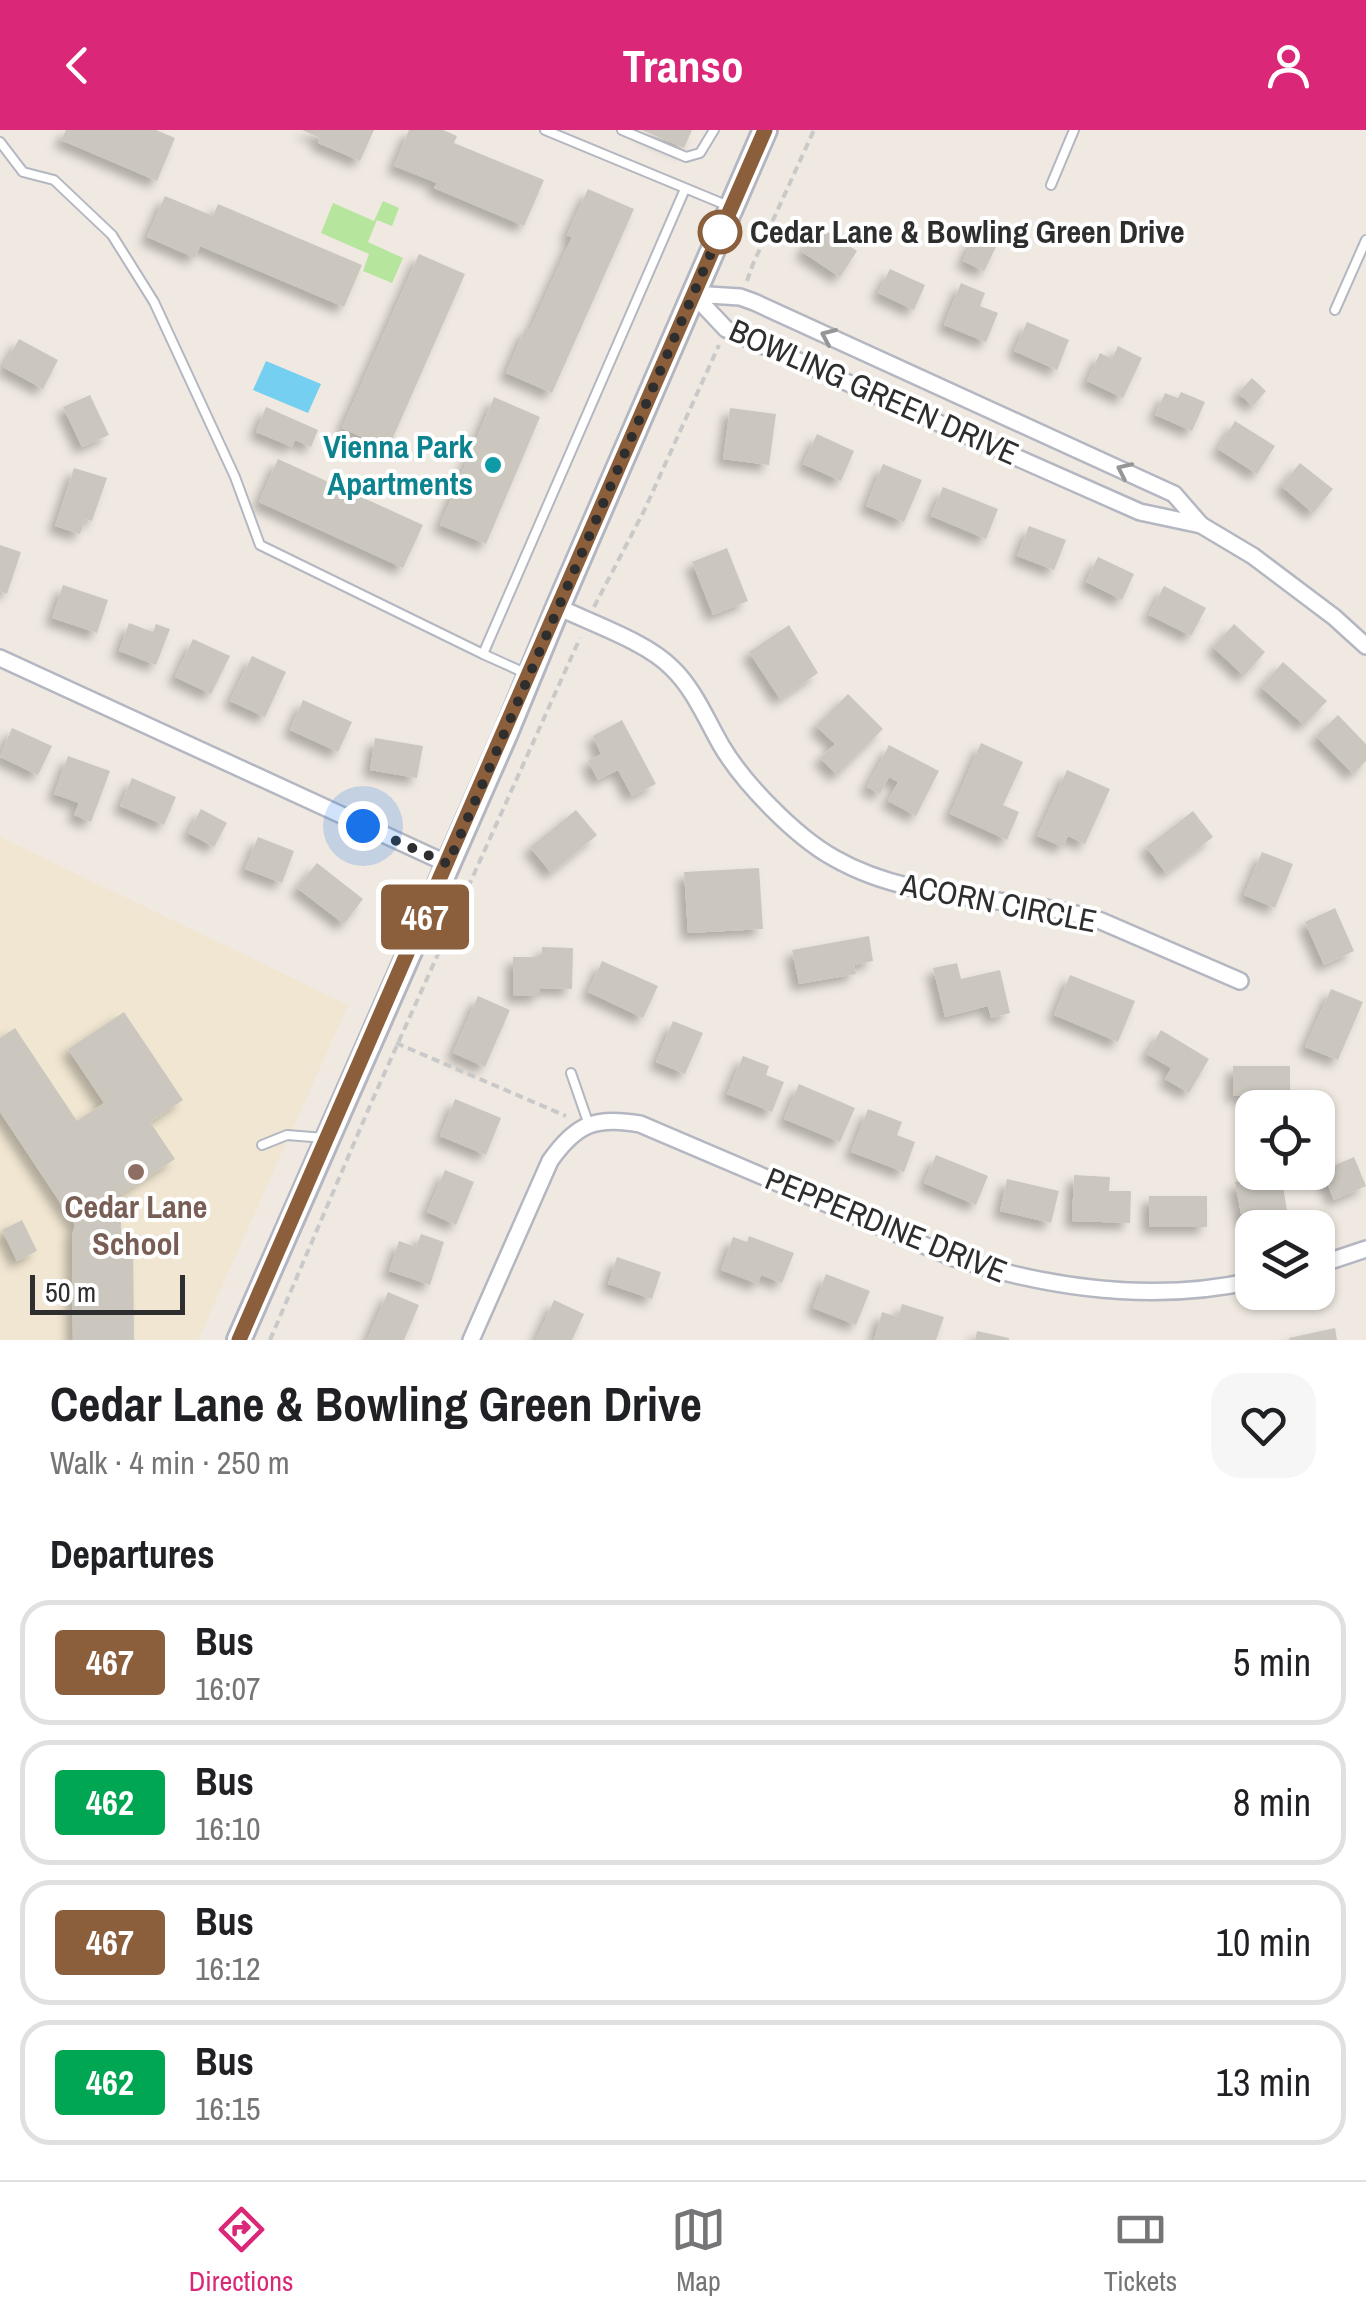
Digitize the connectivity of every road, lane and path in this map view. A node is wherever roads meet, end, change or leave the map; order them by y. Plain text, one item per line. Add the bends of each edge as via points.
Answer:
1 (545, 130) edge
2 (622, 130) edge
3 (714, 130) edge
4 (765, 130) edge
5 (814, 130) edge
6 (1074, 130) edge
7 (0, 142) edge
8 (1051, 184) dead end
9 (685, 189) junction
10 (731, 206) junction
11 (1366, 240) edge
12 (693, 294) junction
13 (740, 297) junction
14 (1335, 310) dead end
15 (726, 329) junction
16 (1201, 525) junction
17 (558, 607) junction
18 (588, 622) junction
19 (1366, 646) edge
20 (484, 654) junction
21 (0, 658) edge
22 (530, 676) junction
23 (448, 864) junction
24 (1240, 982) dead end
25 (374, 1034) junction
26 (398, 1044) junction
27 (571, 1074) dead end
28 (589, 1125) junction
29 (329, 1138) junction
30 (262, 1145) dead end
31 (1366, 1249) edge
32 (1335, 1259) edge
33 (1235, 1282) edge
34 (240, 1340) edge
35 (270, 1340) edge
36 (471, 1340) edge

1 - 9 lane
2 - 3 lane via 686,157 700,152
4 - 10 main road
5 - 13 path
6 - 8 lane
7 - 20 lane via 23,172 54,180 112,235 154,302 236,477 260,545
9 - 10 lane
9 - 20 lane
10 - 12 main road
11 - 14 lane
12 - 13 street, BOWLING GREEN DRIVE
12 - 15 street, BOWLING GREEN DRIVE
12 - 17 main road
16 -> 13 street, BOWLING GREEN DRIVE via 1174,494
15 - 16 street, BOWLING GREEN DRIVE via 1140,512
15 - 18 path
16 - 19 street, BOWLING GREEN DRIVE via 1253,556
17 - 18 street, ACORN CIRCLE
17 - 22 main road
18 - 24 street, ACORN CIRCLE via 669,664 736,767 785,821 832,858 880,880 937,894 1081,914
18 - 26 path
20 - 22 lane
21 - 23 street
22 - 23 main road
23 - 25 main road
25 - 26 path
25 - 29 main road
26 - 28 path
26 - 35 path
27 - 28 lane
28 - 33 street, PEPPERDINE DRIVE via 640,1124 1000,1273 1104,1290
28 - 36 street via 565,1139 550,1161
29 - 30 lane via 287,1135
29 - 34 main road
31 - 32 street

